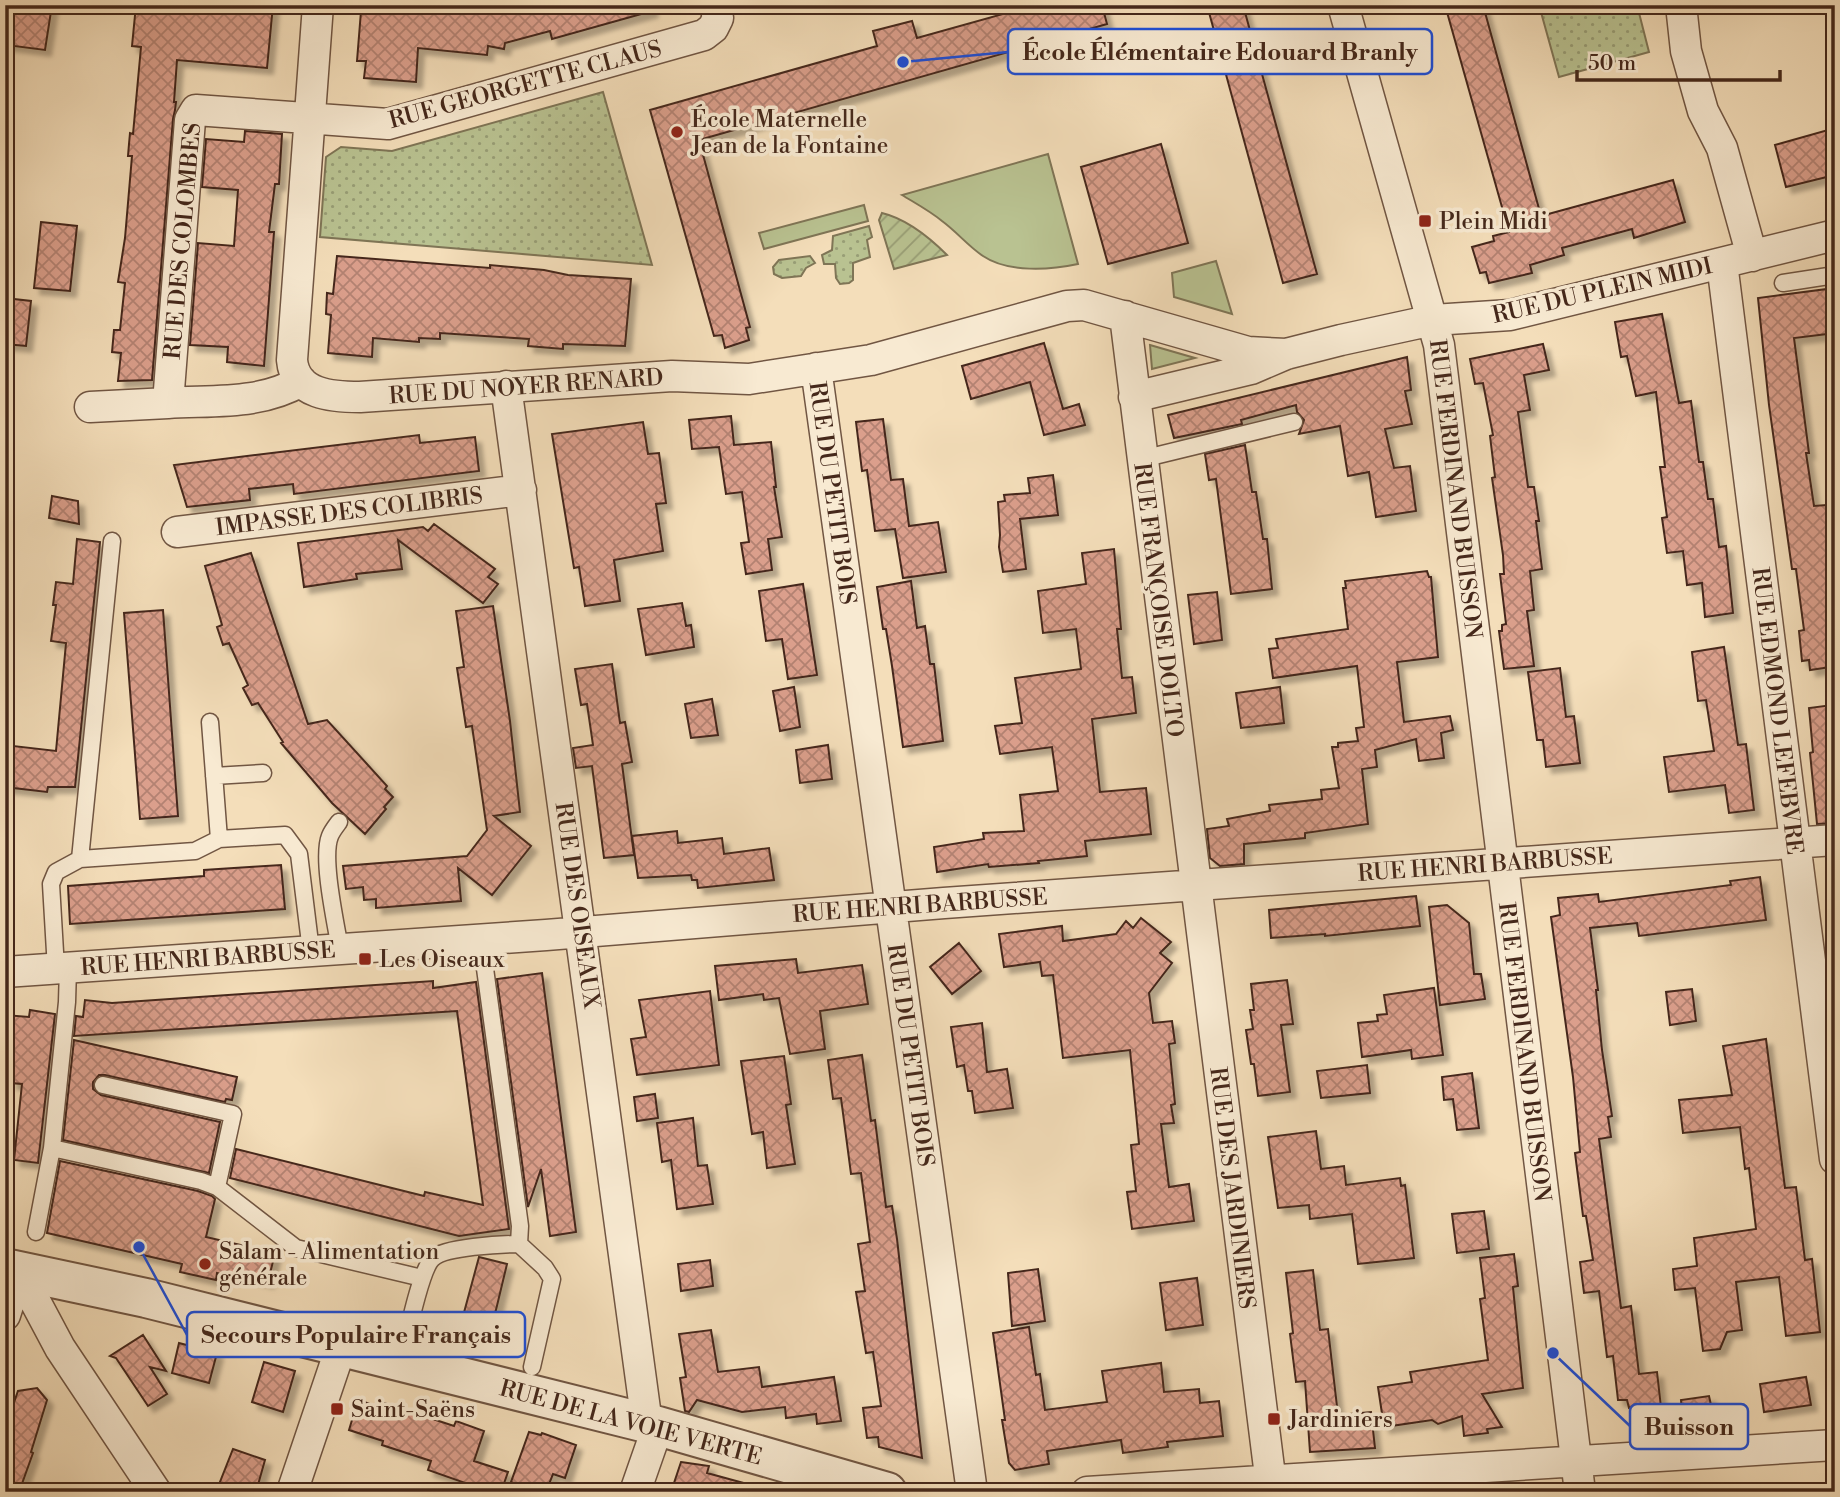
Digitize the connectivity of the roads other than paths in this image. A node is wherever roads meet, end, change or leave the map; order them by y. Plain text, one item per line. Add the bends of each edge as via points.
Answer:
1 (318, 5) edge
2 (715, 5) edge
3 (1343, 5) edge
4 (1681, 5) edge
5 (309, 119) junction
6 (1835, 235) edge
7 (1752, 256) junction
8 (1722, 263) junction
9 (1835, 275) edge
10 (1783, 283) dead end
11 (1125, 316) junction
12 (1433, 320) junction
13 (1286, 354) junction
14 (816, 368) junction
15 (300, 381) junction
16 (506, 386) junction
17 (1134, 397) junction
18 (168, 403) junction
19 (90, 407) dead end
20 (1294, 422) dead end
21 (1142, 459) junction
22 (521, 490) junction
23 (177, 532) dead end
24 (113, 541) dead end
25 (210, 722) dead end
26 (263, 773) dead end
27 (215, 776) junction
28 (339, 822) dead end
29 (219, 839) junction
30 (1835, 840) edge
31 (1795, 843) junction
32 (80, 859) junction
33 (1502, 863) junction
34 (1195, 885) junction
35 (891, 907) junction
36 (582, 932) junction
37 (481, 939) junction
38 (340, 949) junction
39 (311, 951) junction
40 (62, 968) junction
41 (5, 972) edge
42 (103, 1085) dead end
43 (52, 1148) junction
44 (1835, 1159) edge
45 (216, 1187) junction
46 (36, 1232) dead end
47 (519, 1244) junction
48 (12, 1269) edge
49 (422, 1278) junction
50 (5, 1315) edge
51 (341, 1347) junction
52 (401, 1362) junction
53 (532, 1367) dead end
54 (652, 1425) junction
55 (1835, 1445) edge
56 (1576, 1462) junction
57 (1271, 1486) edge
58 (156, 1492) edge
59 (292, 1492) edge
60 (635, 1492) edge
61 (887, 1492) edge
62 (972, 1492) edge
63 (1087, 1492) edge
64 (1580, 1492) edge

1 - 5 street
2 - 5 street, RUE GEORGETTE CLAUS via 718,18 704,35 598,66 388,124
3 - 12 street, RUE FERDINAND BUISSON
4 - 7 street via 1686,51 1703,110 1722,148
5 - 15 street via 292,360
5 - 18 street, RUE DES COLOMBES via 201,109 192,114
6 - 7 street, RUE DU PLEIN MIDI
7 - 8 street, RUE DU PLEIN MIDI
8 - 12 street, RUE DU PLEIN MIDI via 1510,315
8 - 31 street, RUE EDMOND LEFEBVRE
9 - 10 lane
11 - 13 street, RUE DU PLEIN MIDI via 1248,352
11 - 14 street, RUE DU NOYER RENARD via 1084,305 1067,306 898,354
11 - 17 street, RUE FRANÇOISE DOLTO
12 - 13 street, RUE DU PLEIN MIDI
12 - 33 street, RUE FERDINAND BUISSON via 1459,496
13 - 17 street, RUE DU PLEIN MIDI via 1251,369
14 - 16 street, RUE DU NOYER RENARD via 749,379 672,376
14 - 35 street, RUE DU PETIT BOIS
15 - 16 street, RUE DU NOYER RENARD via 320,394 337,397
15 - 18 street via 257,398
16 - 22 street, RUE DES OISEAUX
17 - 21 street, RUE FRANÇOISE DOLTO
18 - 19 street
20 - 21 lane
21 - 34 street, RUE FRANÇOISE DOLTO
22 - 23 street, IMPASSE DES COLIBRIS
22 - 36 street, RUE DES OISEAUX
24 - 32 lane
25 - 27 lane
26 - 27 lane
27 - 29 lane
28 - 38 lane via 330,836 328,867
29 - 32 lane via 195,851
29 - 39 lane via 285,835 299,854
30 - 31 street, RUE HENRI BARBUSSE
31 - 33 street, RUE HENRI BARBUSSE
31 - 44 street, RUE EDMOND LEFEBVRE
32 - 40 lane via 55,872 51,884
33 - 34 street, RUE HENRI BARBUSSE
33 - 56 street, RUE FERDINAND BUISSON
34 - 35 street, RUE HENRI BARBUSSE
34 - 57 street, RUE DES JARDINIERS
35 - 36 street, RUE HENRI BARBUSSE
35 - 62 street, RUE DU PETIT BOIS
36 - 37 street, RUE HENRI BARBUSSE
36 - 54 street, RUE DES OISEAUX
37 - 38 street, RUE HENRI BARBUSSE
37 - 47 lane
38 - 39 street, RUE HENRI BARBUSSE
39 - 40 street, RUE HENRI BARBUSSE
40 - 41 street, RUE HENRI BARBUSSE
40 - 43 lane via 68,997
42 - 45 lane via 233,1114
43 - 45 lane
43 - 46 lane
45 - 49 lane via 296,1248
47 - 49 lane via 439,1253 430,1259
47 - 53 lane via 552,1279
48 - 50 street
48 - 51 street, RUE DE LA VOIE VERTE
48 - 58 street
49 - 52 lane
51 - 52 street, RUE DE LA VOIE VERTE
51 - 59 street
52 - 54 street, RUE DE LA VOIE VERTE
54 - 60 street
54 - 61 street, RUE DE LA VOIE VERTE
55 - 56 street
56 - 57 street
56 - 64 street, RUE FERDINAND BUISSON
57 - 63 street

